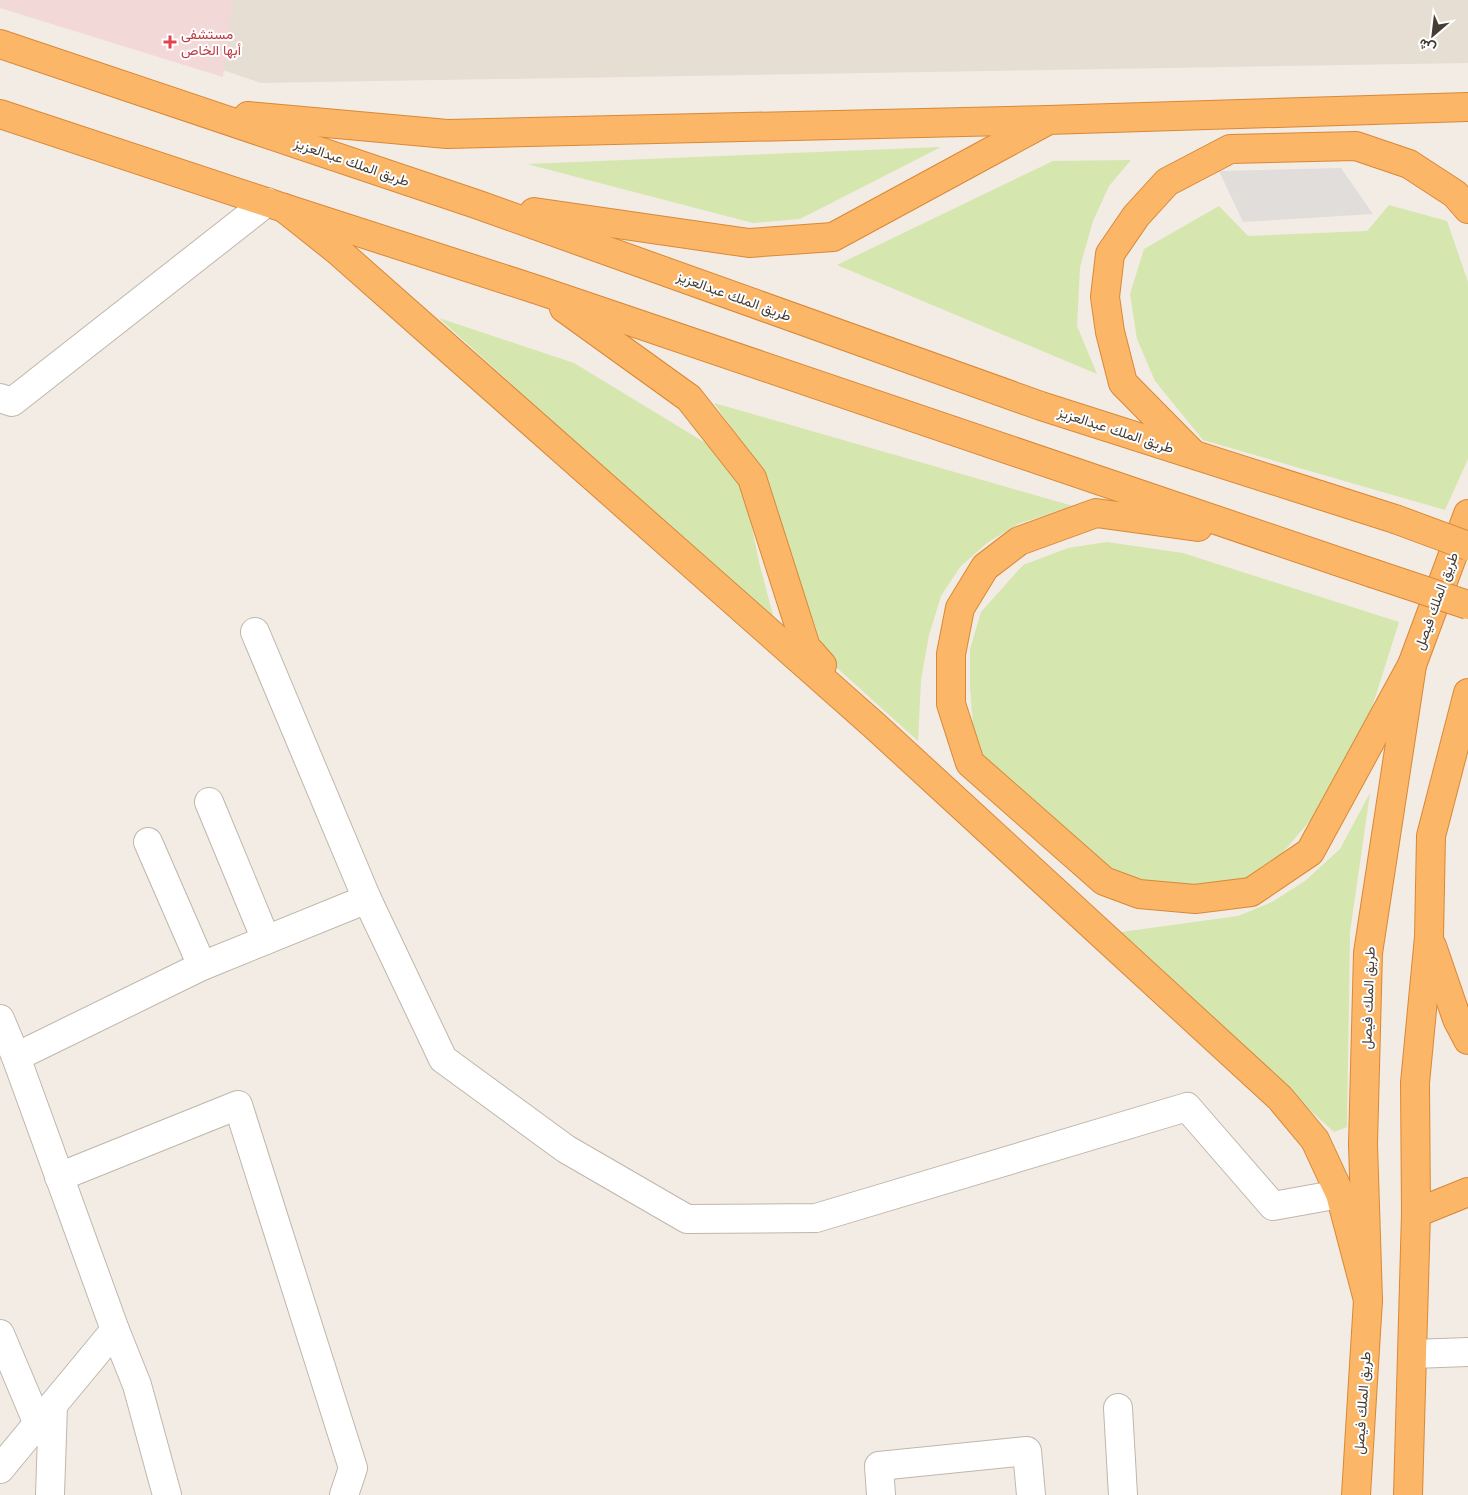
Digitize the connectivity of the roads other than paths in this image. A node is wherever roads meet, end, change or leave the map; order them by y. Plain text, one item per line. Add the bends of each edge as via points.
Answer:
1 (0, 44) edge
2 (1468, 107) edge
3 (203, 112) junction
4 (0, 114) edge
5 (1048, 120) junction
6 (476, 204) junction
7 (275, 205) junction
8 (1468, 209) edge
9 (541, 291) junction
10 (0, 398) edge
11 (1194, 454) junction
12 (1468, 514) edge
13 (1258, 534) junction
14 (1468, 546) edge
15 (1468, 605) edge
16 (255, 632) dead end
17 (1412, 665) junction
18 (1468, 693) edge
19 (875, 726) junction
20 (209, 802) dead end
21 (148, 842) dead end
22 (368, 899) junction
23 (1429, 937) junction
24 (266, 940) junction
25 (202, 966) junction
26 (0, 1019) edge
27 (1468, 1040) edge
28 (16, 1057) junction
29 (59, 1177) junction
30 (1468, 1192) edge
31 (1340, 1194) junction
32 (1416, 1213) junction
33 (1368, 1300) junction
34 (115, 1330) junction
35 (0, 1334) edge
36 (1468, 1352) edge
37 (1413, 1354) junction
38 (1118, 1408) dead end
39 (45, 1414) junction
40 (0, 1469) edge
41 (50, 1495) edge
42 (167, 1495) edge
43 (344, 1495) edge
44 (881, 1495) edge
45 (1031, 1495) edge
46 (1123, 1495) edge
47 (1356, 1495) edge
48 (1408, 1495) edge

1 - 3 highway, طريق الملك عبدالعزيز
2 - 5 highway
3 - 5 highway via 447,134
3 - 6 highway, طريق الملك عبدالعزيز
4 - 7 highway
5 - 6 highway via 833,237 749,243
6 - 11 highway, طريق الملك عبدالعزيز via 1041,406
7 - 9 highway
7 - 10 street via 12,402
7 - 19 highway via 338,251
8 - 11 highway via 1455,194 1409,164 1356,146 1230,149 1167,182 1136,216 1110,254 1105,297 1123,383
9 - 13 highway
9 - 19 highway via 689,398 752,478 806,647
11 - 14 highway, طريق الملك عبدالعزيز, bridge
12 - 17 highway, طريق الملك فيصل
13 - 15 highway, bridge
13 - 17 highway via 1096,513 1019,541 985,567 960,608 951,654 951,704 970,763 1104,881 1139,894 1195,899 1251,892 1310,852
16 - 22 street
17 - 33 highway, طريق الملك فيصل via 1368,953 1363,1144
18 - 23 highway via 1431,836
19 - 31 highway via 1280,1098 1315,1140
20 - 24 street
21 - 25 street
22 - 24 street
22 - 31 street via 443,1060 566,1149 687,1219 816,1218 1187,1106 1273,1206
23 - 27 highway via 1457,1019
23 - 32 highway via 1415,1083
24 - 25 street
25 - 28 street
26 - 28 street
28 - 29 street
29 - 34 street
29 - 43 street via 238,1105 353,1468
30 - 32 highway
31 - 33 highway
32 - 37 highway
33 - 47 highway, طريق الملك فيصل
34 - 39 street
34 - 42 street via 137,1384
35 - 39 street
36 - 37 street
37 - 48 highway
38 - 46 street
39 - 40 street
39 - 41 street
44 - 45 street via 879,1466 1027,1451

